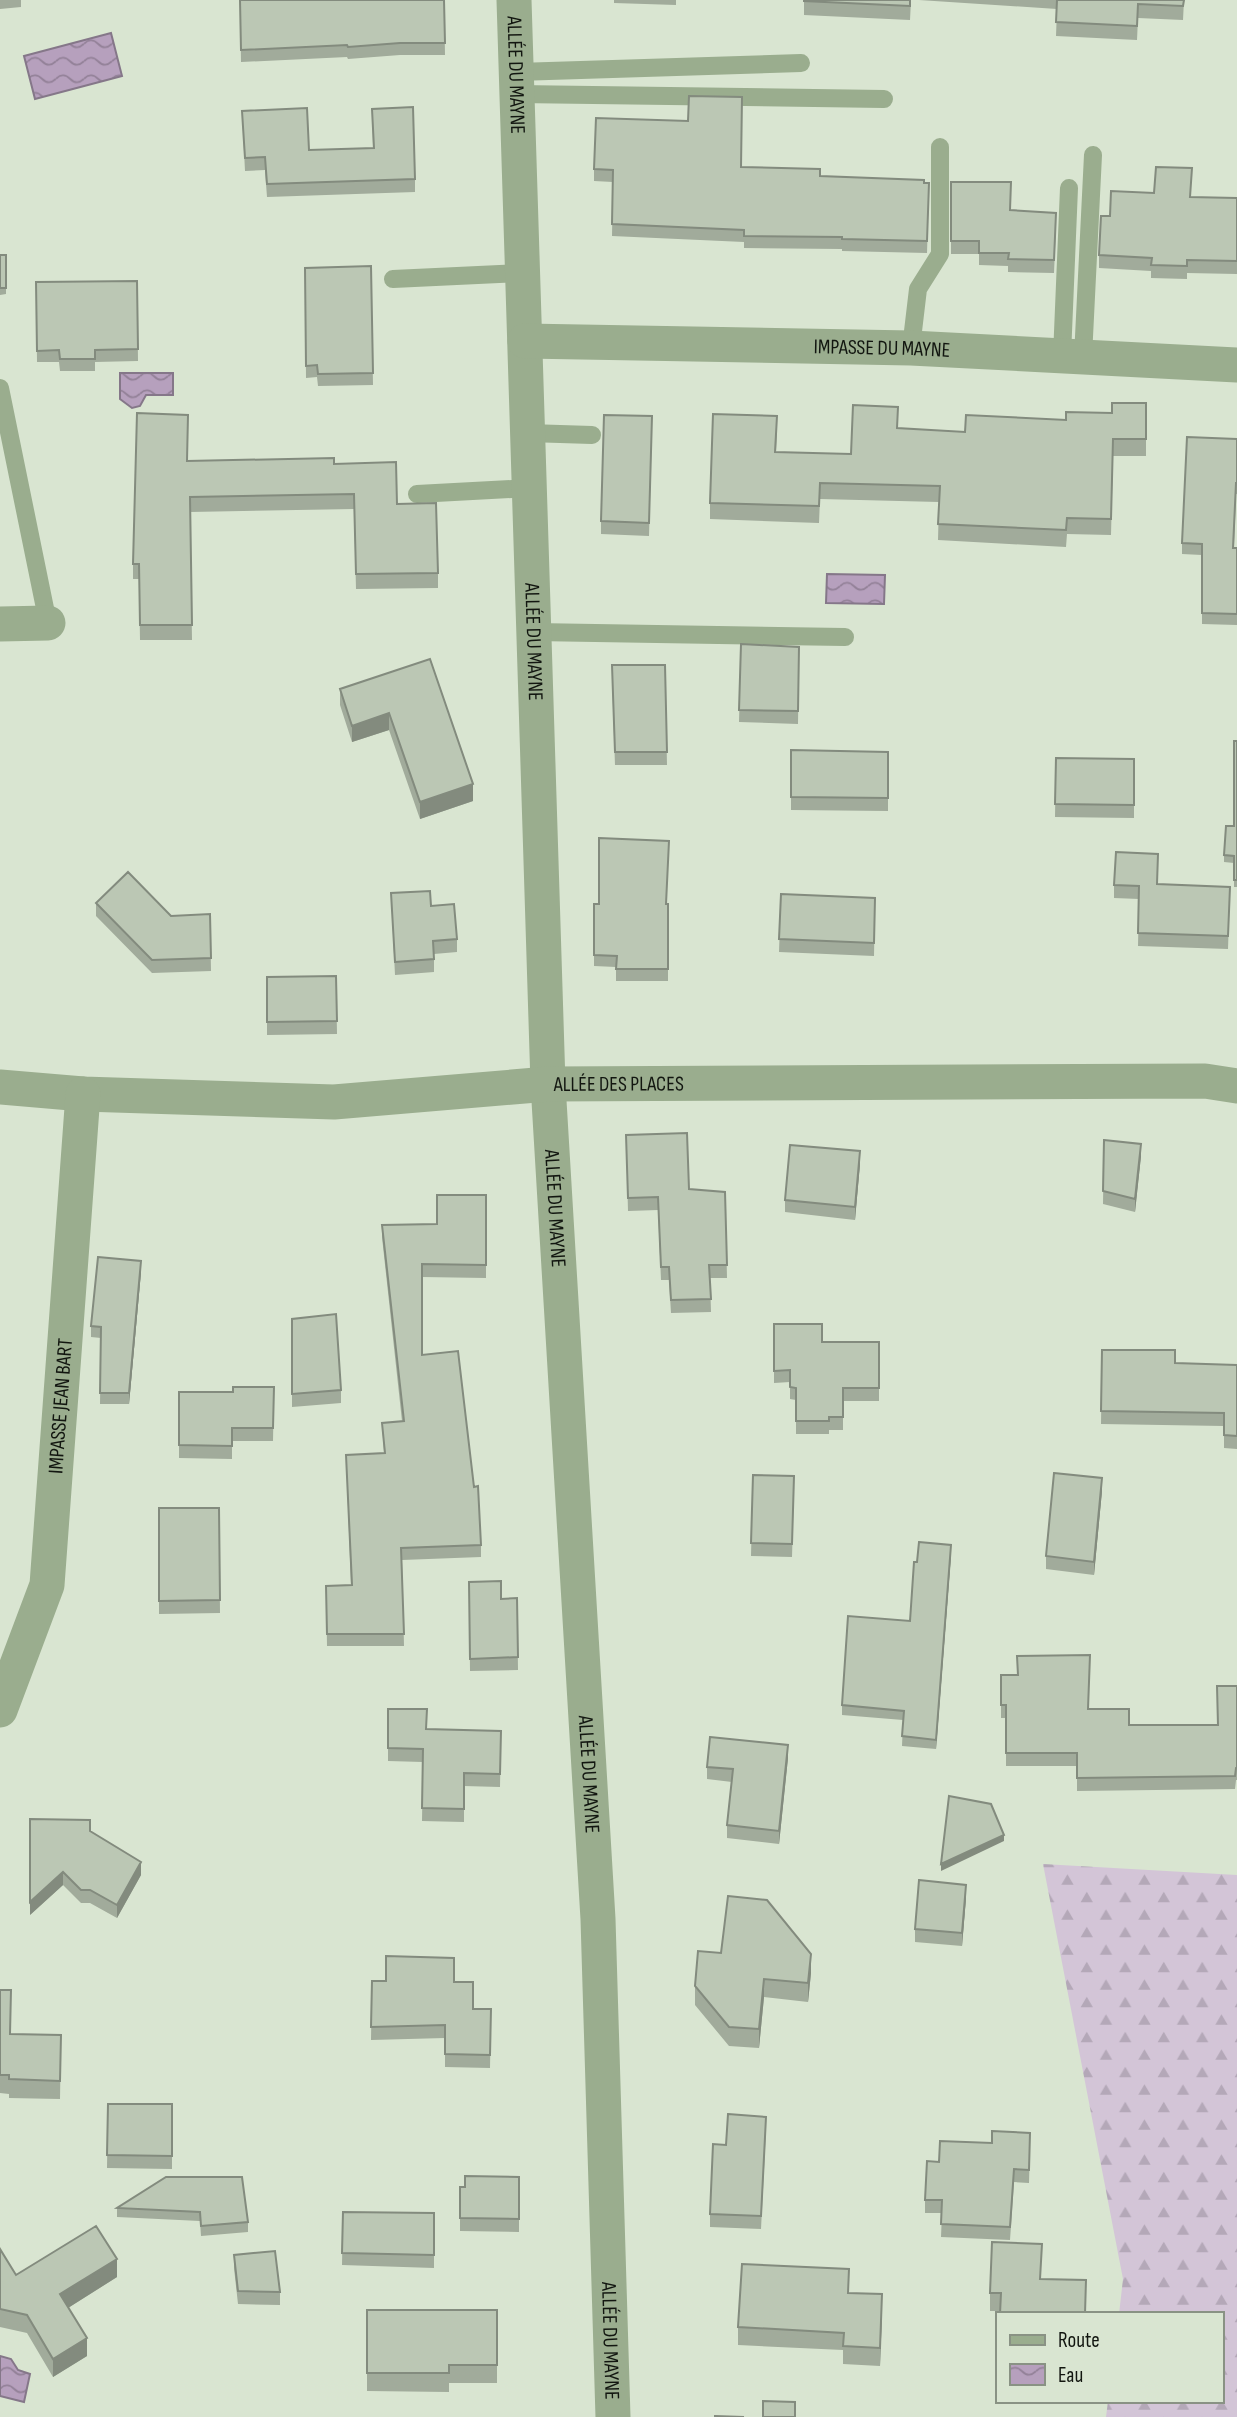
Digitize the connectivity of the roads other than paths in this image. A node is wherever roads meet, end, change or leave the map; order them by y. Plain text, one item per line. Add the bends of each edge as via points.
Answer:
1 (514, 0) edge
2 (801, 63) dead end
3 (517, 83) junction
4 (884, 99) dead end
5 (940, 147) dead end
6 (1093, 155) dead end
7 (1069, 188) dead end
8 (523, 273) junction
9 (393, 279) dead end
10 (525, 341) junction
11 (911, 348) junction
12 (1072, 356) junction
13 (1237, 365) edge
14 (0, 388) edge
15 (528, 433) junction
16 (592, 435) dead end
17 (530, 488) junction
18 (417, 494) dead end
19 (48, 623) joint
20 (0, 624) edge
21 (534, 632) junction
22 (845, 637) dead end
23 (548, 1084) junction
24 (1237, 1086) edge
25 (0, 1087) edge
26 (83, 1094) junction
27 (0, 1710) edge
28 (613, 2417) edge

1 - 3 street, ALLÉE DU MAYNE
2 - 3 lane
3 - 4 lane
3 - 8 street, ALLÉE DU MAYNE
5 - 11 lane via 940,254 918,289
6 - 12 lane
7 - 12 lane
8 - 9 lane
8 - 10 street, ALLÉE DU MAYNE
10 - 11 street, IMPASSE DU MAYNE
10 - 15 street, ALLÉE DU MAYNE
11 - 12 street, IMPASSE DU MAYNE
12 - 13 street, IMPASSE DU MAYNE
14 - 19 lane
15 - 16 lane
15 - 17 street, ALLÉE DU MAYNE
17 - 18 lane
17 - 21 street, ALLÉE DU MAYNE
19 - 20 street
21 - 22 lane
21 - 23 street, ALLÉE DU MAYNE
23 - 24 street, ALLÉE DES PLACES via 1205,1081
23 - 26 street, ALLÉE DES PLACES via 334,1102
23 - 28 street, ALLÉE DU MAYNE via 598,1919
25 - 26 street, ALLÉE DES PLACES
26 - 27 street, IMPASSE JEAN BART via 47,1585

